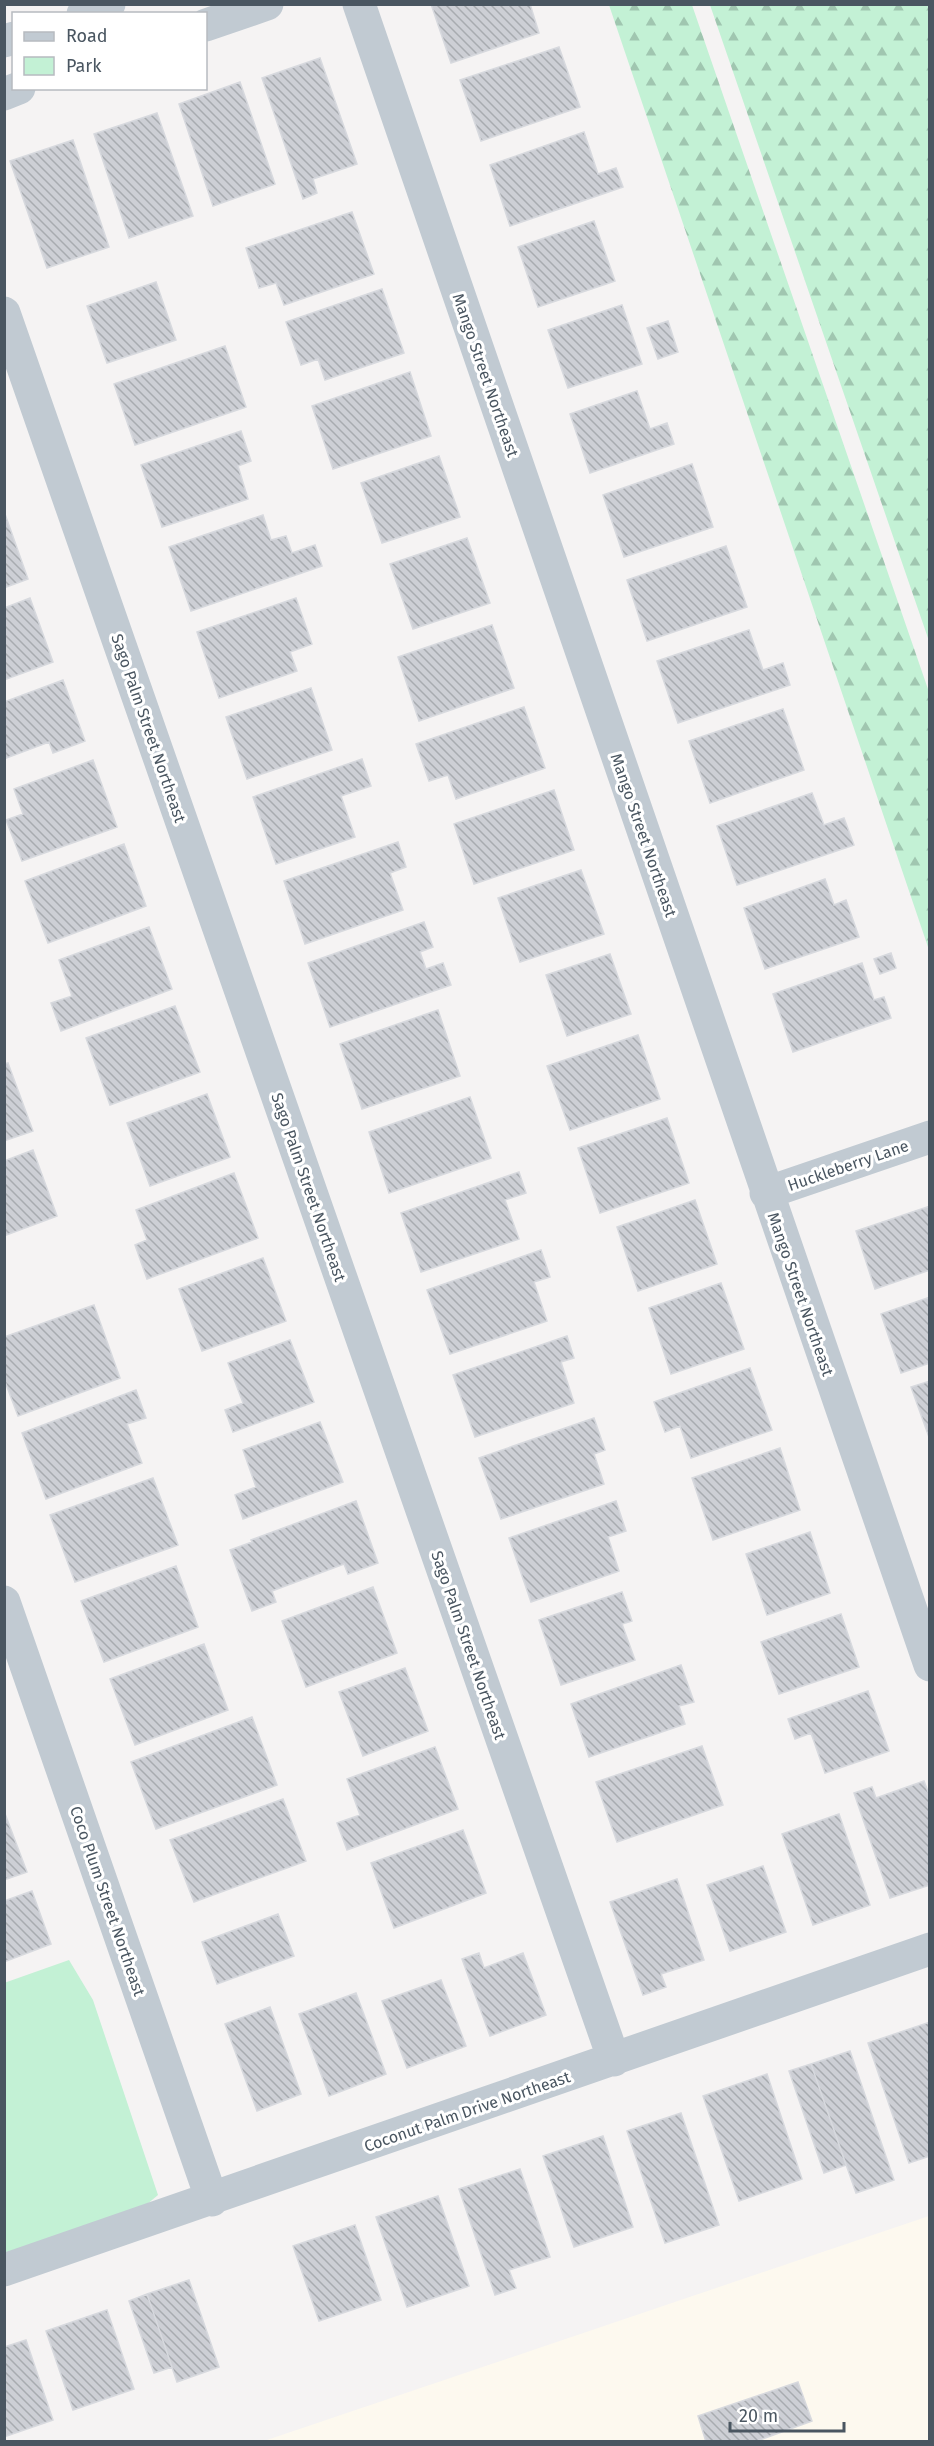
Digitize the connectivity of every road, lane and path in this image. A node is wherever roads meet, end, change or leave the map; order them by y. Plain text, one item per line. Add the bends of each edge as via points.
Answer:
1 (109, 4) edge
2 (267, 4) edge
3 (359, 4) edge
4 (88, 12) edge
5 (207, 25) edge
6 (4, 313) edge
7 (930, 1137) edge
8 (766, 1193) junction
9 (4, 1602) edge
10 (930, 1665) edge
11 (930, 1949) edge
12 (614, 2060) junction
13 (212, 2200) junction
14 (4, 2270) edge

1 - 4 street
2 - 5 street
3 - 8 street, Mango Street Northeast
6 - 12 street, Sago Palm Street Northeast
7 - 8 street, Huckleberry Lane
8 - 10 street, Mango Street Northeast
9 - 13 street, Coco Plum Street Northeast
11 - 12 street, Coconut Palm Drive Northeast
12 - 13 street, Coconut Palm Drive Northeast
13 - 14 street, Coconut Palm Drive Northeast

